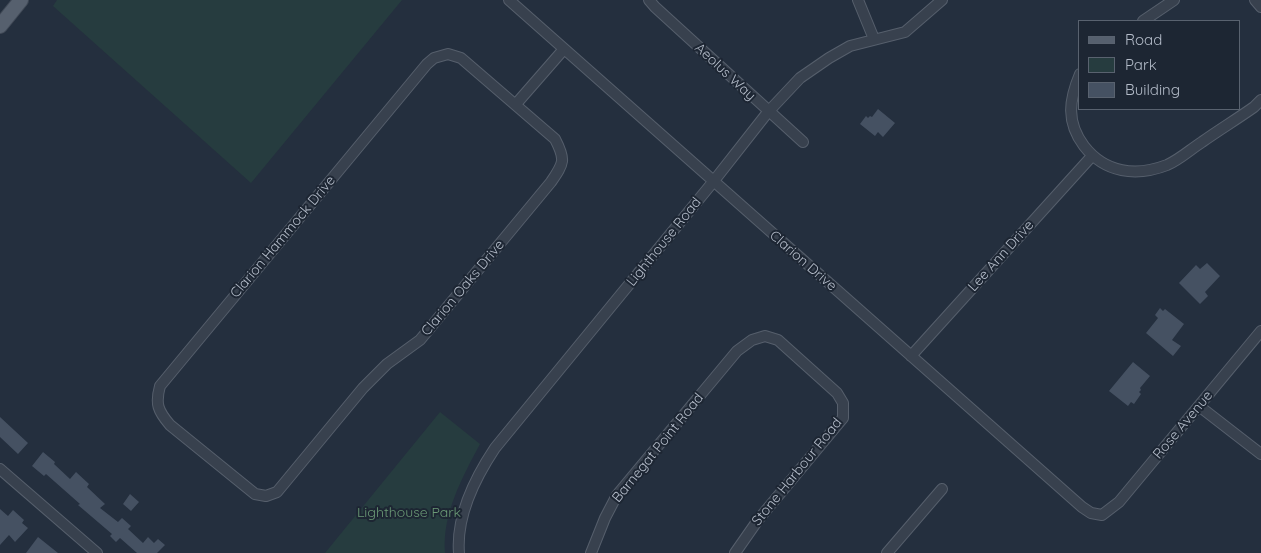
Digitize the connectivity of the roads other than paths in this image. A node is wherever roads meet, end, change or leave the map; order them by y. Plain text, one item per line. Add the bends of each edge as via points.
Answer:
1 (21, 0) edge
2 (509, 0) edge
3 (649, 0) edge
4 (858, 0) edge
5 (942, 0) edge
6 (1174, 0) edge
7 (1255, 0) edge
8 (1261, 7) edge
9 (1144, 20) edge
10 (0, 26) edge
11 (874, 39) junction
12 (564, 49) junction
13 (1078, 79) edge
14 (1261, 100) edge
15 (516, 104) junction
16 (768, 112) junction
17 (803, 142) dead end
18 (1092, 156) junction
19 (713, 182) junction
20 (1261, 331) edge
21 (737, 351) joint
22 (911, 356) junction
23 (1199, 406) junction
24 (1261, 454) edge
25 (0, 469) edge
26 (246, 488) joint
27 (942, 489) dead end
28 (1102, 515) joint
29 (97, 553) edge
30 (459, 553) edge
31 (591, 553) edge
32 (735, 553) edge
33 (887, 553) edge

1 - 10 main road
2 - 12 street, Clarion Drive
3 - 16 street, Aeolus Way
4 - 11 street
5 - 11 street, Lighthouse Road via 905,32
6 - 9 street
7 - 8 street
11 - 16 street, Lighthouse Road via 850,46 828,58 800,78
12 - 15 street
12 - 19 street, Clarion Drive
13 - 18 street via 1072,94 1070,116 1081,142
14 - 18 street via 1168,164 1151,170 1132,173 1112,169
15 - 26 street, Clarion Oaks Drive via 555,139 563,154 561,168 420,340 387,364 363,388 277,492 266,496
15 - 26 street, Clarion Hammock Drive via 461,58 448,54 426,64 160,386 158,406 170,425
16 - 17 street, Aeolus Way
16 - 19 street, Lighthouse Road
18 - 22 street, Lee Ann Drive
19 - 22 street, Clarion Drive
19 - 30 street, Lighthouse Road via 495,448 470,493 462,519
20 - 23 street, Rose Avenue
21 - 31 street, Barnegat Point Road via 616,495
21 - 32 street, Stone Harbour Road via 752,340 765,336 778,340 837,393 843,403 843,418 758,520
22 - 28 street, Clarion Drive via 1082,507
23 - 24 street
23 - 28 street, Rose Avenue via 1120,502
25 - 29 street
27 - 33 street

